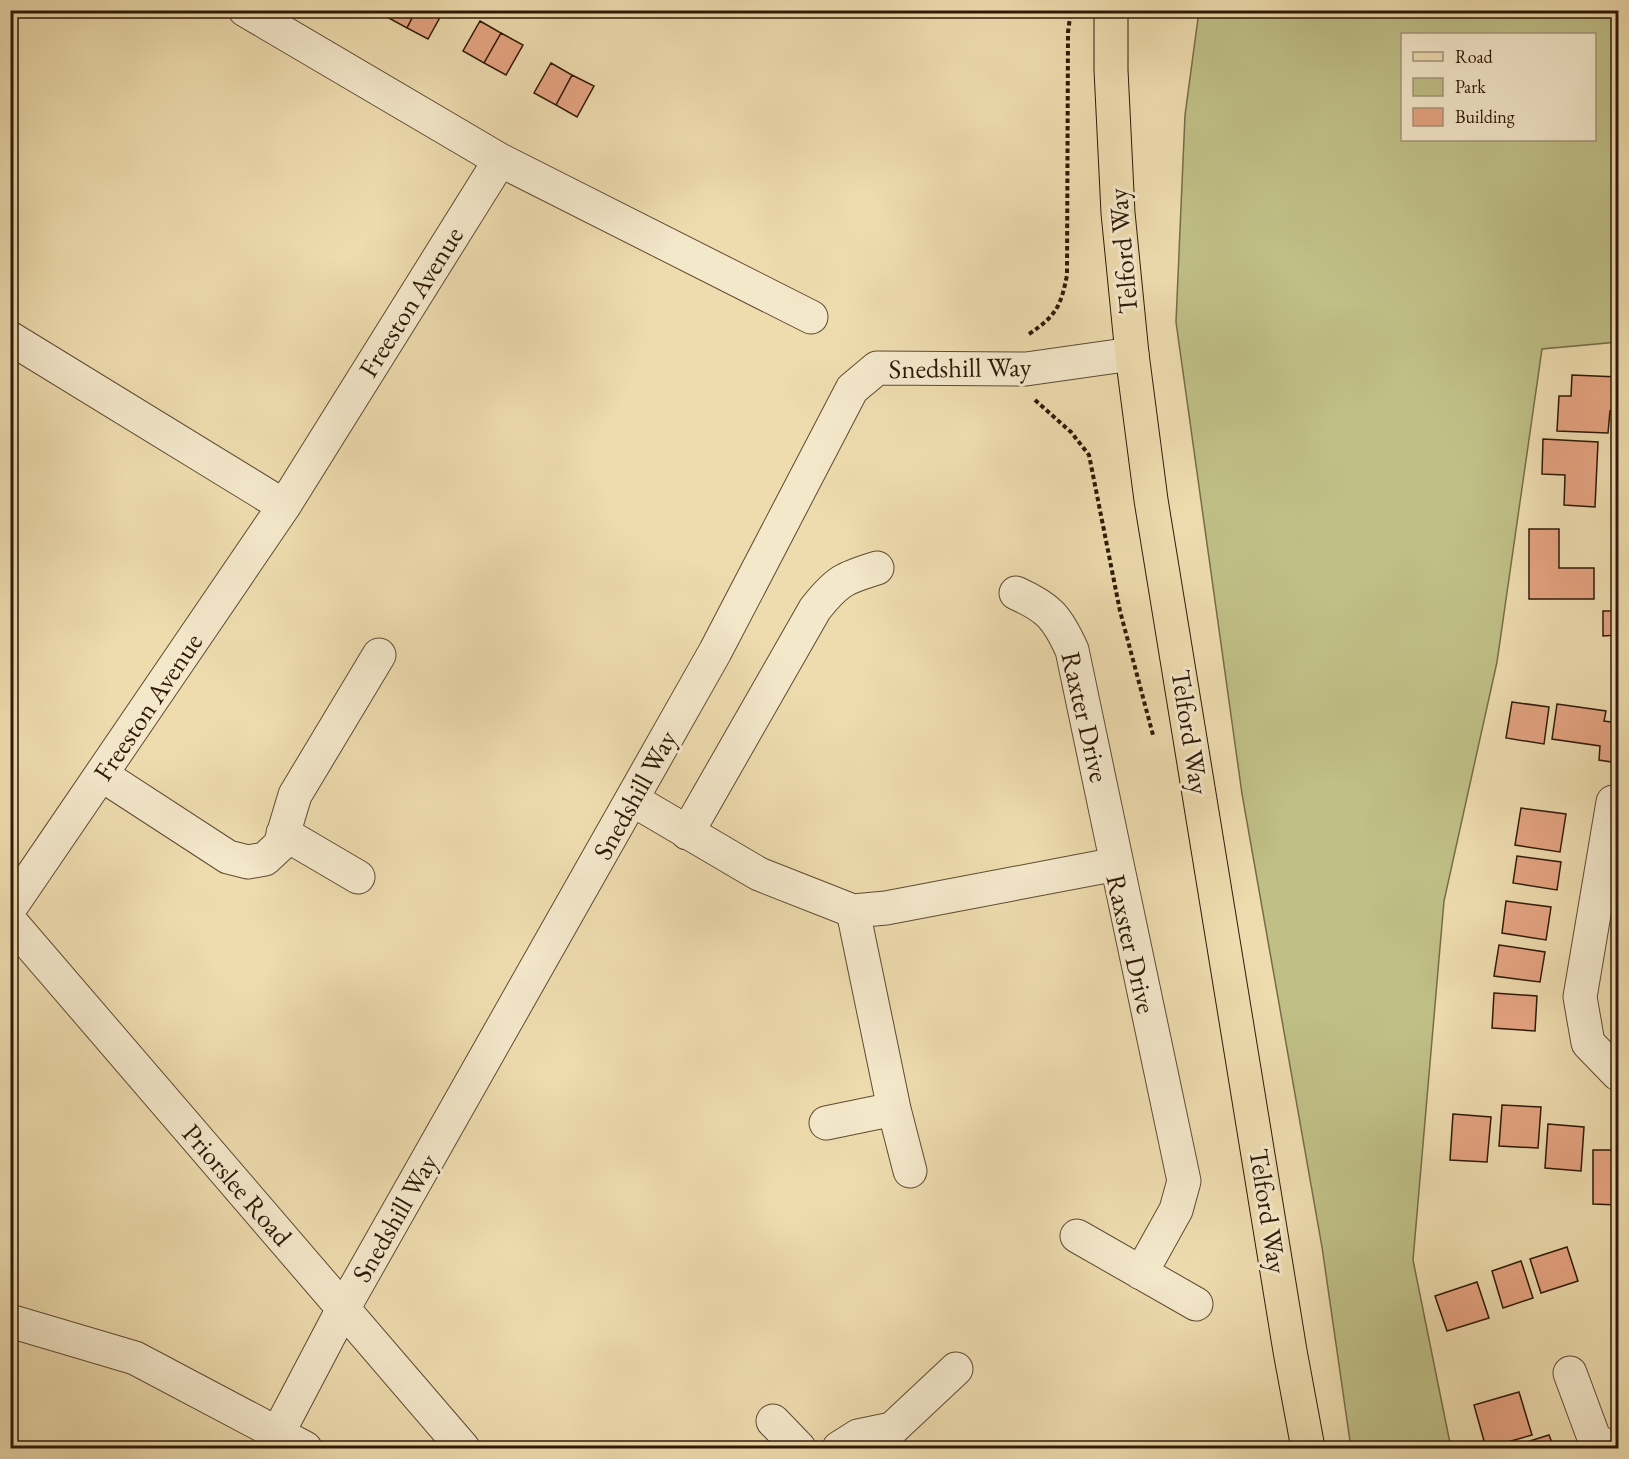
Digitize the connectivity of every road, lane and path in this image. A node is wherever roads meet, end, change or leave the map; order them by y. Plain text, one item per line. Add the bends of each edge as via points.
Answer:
1 (245, 10) edge
2 (1071, 10) edge
3 (1111, 10) edge
4 (500, 160) junction
5 (811, 317) dead end
6 (10, 338) edge
7 (1026, 342) dead end
8 (1132, 354) junction
9 (284, 506) junction
10 (877, 568) dead end
11 (1016, 593) dead end
12 (379, 655) dead end
13 (102, 775) junction
14 (633, 800) junction
15 (1613, 801) dead end
16 (283, 833) junction
17 (687, 833) junction
18 (1117, 864) junction
19 (358, 877) dead end
20 (10, 908) edge
21 (853, 911) junction
22 (10, 921) edge
23 (1618, 1074) edge
24 (894, 1110) junction
25 (826, 1123) dead end
26 (910, 1171) dead end
27 (1077, 1236) dead end
28 (1141, 1273) junction
29 (1196, 1304) dead end
30 (343, 1309) junction
31 (10, 1321) edge
32 (956, 1369) dead end
33 (1570, 1373) dead end
34 (773, 1421) dead end
35 (901, 1439) edge
36 (285, 1443) edge
37 (463, 1449) edge
38 (799, 1449) edge
39 (839, 1449) edge
40 (1308, 1449) edge
41 (1608, 1449) edge

1 - 4 street
2 - 7 path via 1068,275 1056,311 1026,335
3 - 8 main road, Telford Way via 1118,213
4 - 5 street
4 - 9 street, Freeston Avenue
6 - 9 street
8 - 14 street, Snedshill Way via 1026,369 877,369 852,389 716,652
8 - 40 main road, Telford Way via 1151,500
9 - 13 street, Freeston Avenue
10 - 17 street via 847,578 832,588 815,609
11 - 18 street, Raxter Drive via 1048,611 1072,650
12 - 16 street via 295,795
13 - 16 street via 228,857 248,862 265,859 280,845
13 - 20 street, Freeston Avenue
14 - 17 street, Raxster Drive
14 - 30 street, Snedshill Way
15 - 23 street via 1580,997 1588,1043
16 - 19 street
17 - 21 street, Raxster Drive via 759,874
18 - 21 street, Raxster Drive
18 - 28 street, Raxster Drive via 1184,1181 1176,1210
21 - 24 street
22 - 30 street, Priorslee Road
24 - 25 street
24 - 26 street
27 - 28 street
28 - 29 street
30 - 36 street, Snedshill Way
30 - 37 street, Priorslee Road
31 - 36 street via 135,1358
32 - 35 street
33 - 41 street via 1594,1438
34 - 38 street
35 - 39 street via 858,1436

